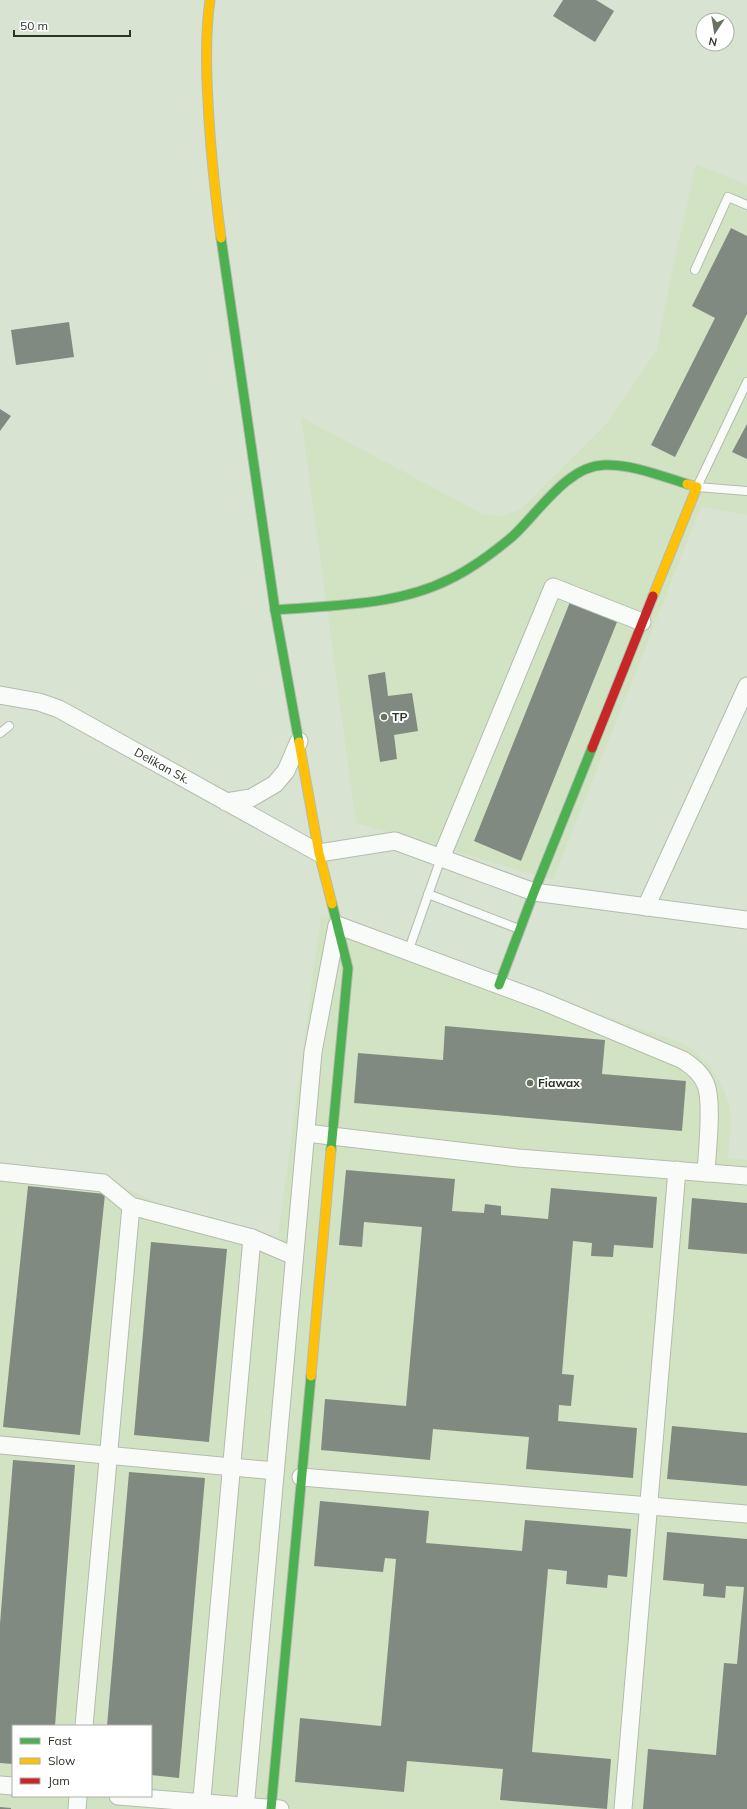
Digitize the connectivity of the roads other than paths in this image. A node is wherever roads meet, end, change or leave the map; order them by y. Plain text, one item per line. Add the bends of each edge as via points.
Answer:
1 (210, 0) edge
2 (747, 205) edge
3 (695, 270) dead end
4 (747, 382) edge
5 (697, 487) junction
6 (747, 490) edge
7 (275, 610) junction
8 (642, 622) junction
9 (747, 686) edge
10 (0, 695) edge
11 (9, 726) dead end
12 (0, 733) edge
13 (299, 742) junction
14 (226, 802) junction
15 (319, 853) junction
16 (441, 858) junction
17 (534, 892) junction
18 (428, 894) junction
19 (646, 907) junction
20 (747, 920) edge
21 (337, 925) junction
22 (520, 929) junction
23 (408, 952) junction
24 (499, 985) junction
25 (306, 1133) junction
26 (332, 1136) junction
27 (677, 1170) junction
28 (0, 1172) edge
29 (706, 1173) junction
30 (747, 1176) edge
31 (131, 1206) junction
32 (252, 1238) junction
33 (294, 1256) junction
34 (0, 1445) edge
35 (109, 1455) junction
36 (232, 1467) junction
37 (274, 1471) junction
38 (301, 1478) junction
39 (649, 1506) junction
40 (747, 1514) edge
41 (84, 1725) edge
42 (0, 1785) edge
43 (12, 1786) edge
44 (78, 1797) edge
45 (126, 1797) edge
46 (201, 1806) edge
47 (245, 1808) edge
48 (77, 1809) edge
49 (274, 1809) edge
50 (623, 1809) edge

1 - 7 street via 206,50 214,187
2 - 3 lane via 728,197
4 - 5 lane
5 - 6 lane
5 - 7 street via 622,467 594,467 571,477 522,528 499,547 439,584 392,598
5 - 8 street
7 - 13 street
8 - 16 street via 554,588
8 - 17 street
9 - 19 street
10 - 14 street, Delikan Sk. via 39,702 59,709
11 - 12 lane
13 - 14 street via 286,771 275,784 251,798
13 - 15 street
14 - 15 street, Delikan Sk.
15 - 16 street via 395,841
15 - 21 street
16 - 17 street
16 - 18 lane
17 - 19 street
17 - 22 street
18 - 22 lane
18 - 23 lane
19 - 20 street
21 - 23 street
21 - 25 street via 313,1052
21 - 26 street via 348,968
22 - 24 street
23 - 24 street
24 - 29 street via 550,1004 691,1065 703,1078 710,1100
25 - 26 street
25 - 33 street
26 - 27 street via 518,1158
26 - 38 street
27 - 29 street
27 - 39 street
28 - 31 street via 103,1183
29 - 30 street
31 - 32 street
31 - 35 street
32 - 33 street
32 - 36 street
33 - 37 street
34 - 35 street
35 - 36 street
35 - 41 street
36 - 37 street
36 - 46 street
37 - 47 street
38 - 39 street
38 - 49 street
39 - 40 street
39 - 50 street
42 - 43 street
44 - 48 street
45 - 46 street
46 - 47 street
47 - 49 street

